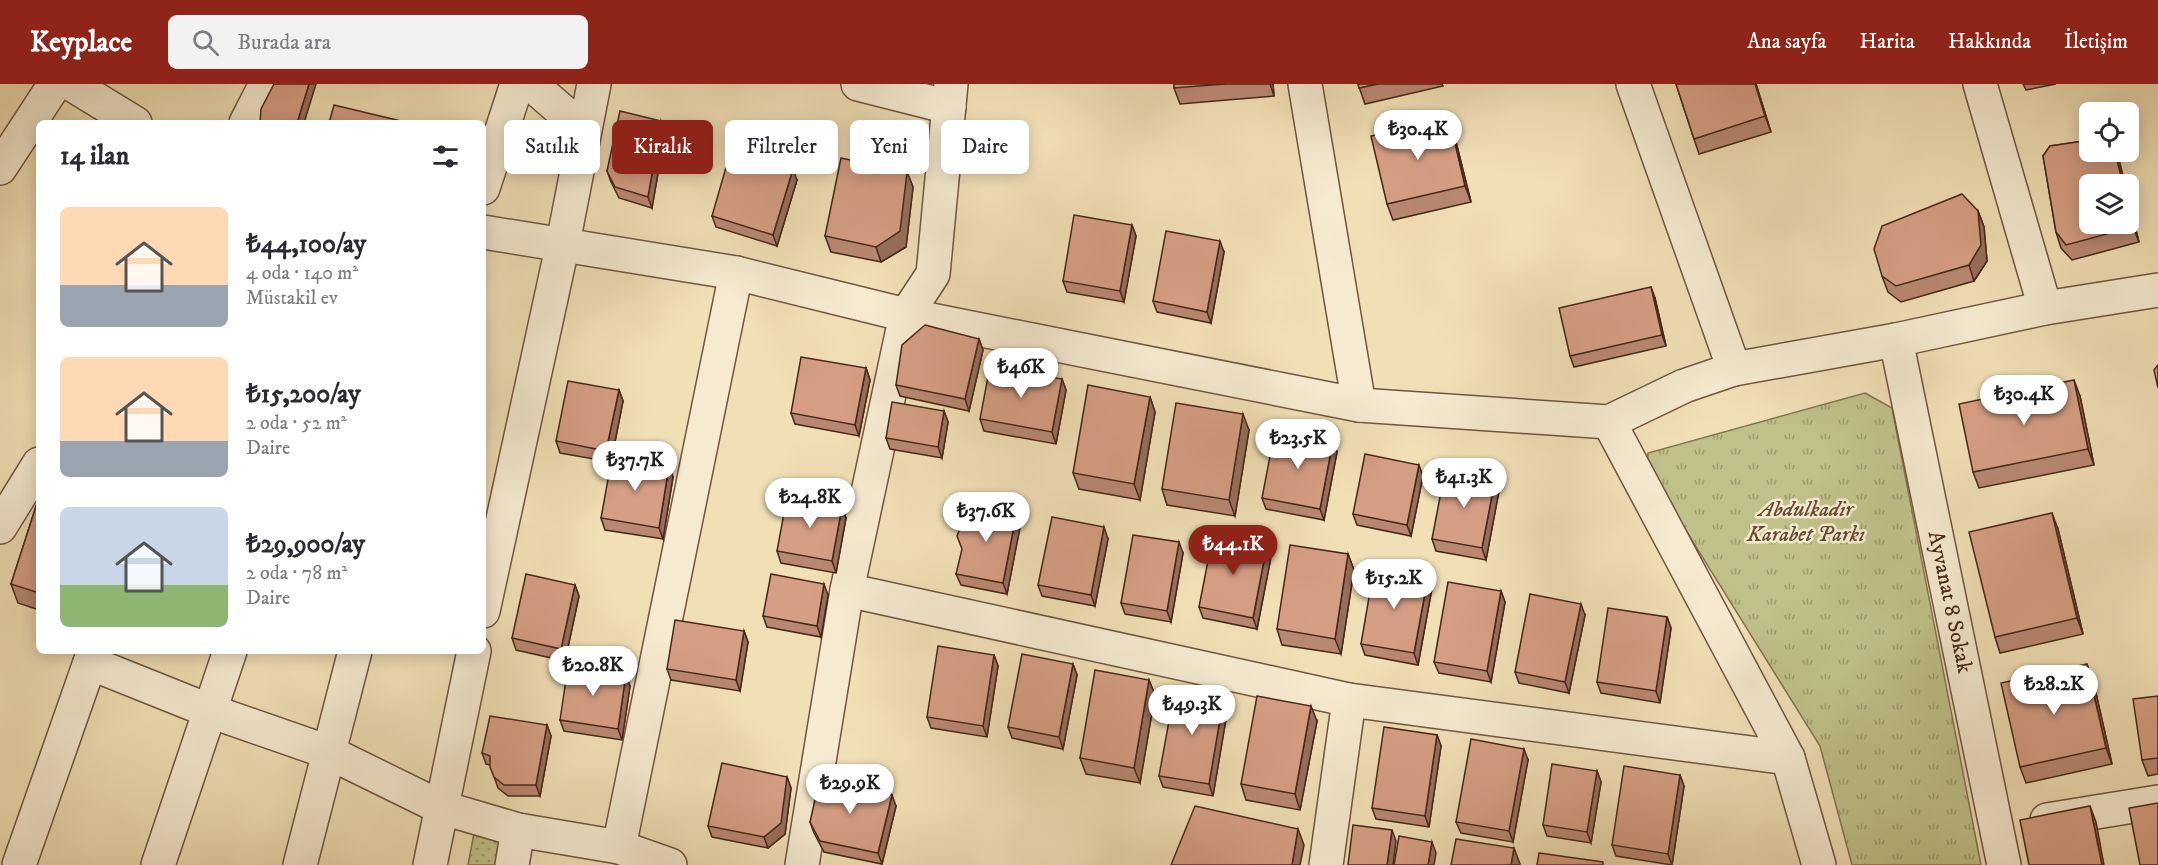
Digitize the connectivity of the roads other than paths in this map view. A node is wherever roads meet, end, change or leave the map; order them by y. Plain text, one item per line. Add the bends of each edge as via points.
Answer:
1 (55, 84) edge
2 (70, 84) edge
3 (266, 84) edge
4 (517, 84) edge
5 (531, 84) edge
6 (594, 84) edge
7 (858, 84) edge
8 (1305, 84) edge
9 (1633, 84) edge
10 (1980, 84) edge
11 (950, 95) edge
12 (130, 120) edge
13 (248, 120) edge
14 (572, 120) edge
15 (586, 120) edge
16 (0, 168) edge
17 (576, 174) edge
18 (486, 179) edge
19 (486, 232) edge
20 (564, 243) junction
21 (736, 273) junction
22 (2158, 290) edge
23 (2045, 308) junction
24 (906, 315) junction
25 (1896, 340) junction
26 (1734, 369) junction
27 (1359, 405) junction
28 (1609, 422) junction
29 (36, 469) edge
30 (0, 527) edge
31 (847, 590) junction
32 (486, 597) edge
33 (229, 654) edge
34 (354, 654) edge
35 (473, 654) edge
36 (92, 657) edge
37 (1349, 700) junction
38 (210, 711) junction
39 (328, 752) junction
40 (1788, 758) junction
41 (2158, 802) edge
42 (440, 807) junction
43 (1996, 829) junction
44 (518, 830) junction
45 (619, 847) junction
46 (18, 865) edge
47 (158, 865) edge
48 (300, 865) edge
49 (430, 865) edge
50 (512, 865) edge
51 (670, 865) edge
52 (802, 865) edge
53 (1326, 865) edge
54 (1819, 865) edge
55 (2004, 865) edge

1 - 16 street
2 - 12 street
3 - 13 street
4 - 18 street
5 - 14 street
6 - 15 street
7 - 11 street
8 - 27 street
9 - 26 street
10 - 23 street
11 - 24 street via 933,274
17 - 20 street
19 - 20 street
20 - 21 street
20 - 32 street
21 - 24 street
21 - 45 street
22 - 23 street
23 - 25 street
24 - 27 street
24 - 31 street
25 - 26 street
25 - 43 street, Ayvanat 8 Sokak
26 - 28 street via 1684,386
27 - 28 street
28 - 40 street
29 - 30 street
31 - 37 street
31 - 52 street
33 - 38 street
34 - 39 street
35 - 42 street
36 - 38 street
36 - 46 street
37 - 40 street
37 - 53 street
38 - 39 street
38 - 47 street
39 - 42 street
39 - 48 street
40 - 54 street
41 - 43 street
42 - 44 street
42 - 49 street
43 - 55 street, Ayvanat 8 Sokak
44 - 45 street
44 - 50 street
45 - 51 street

